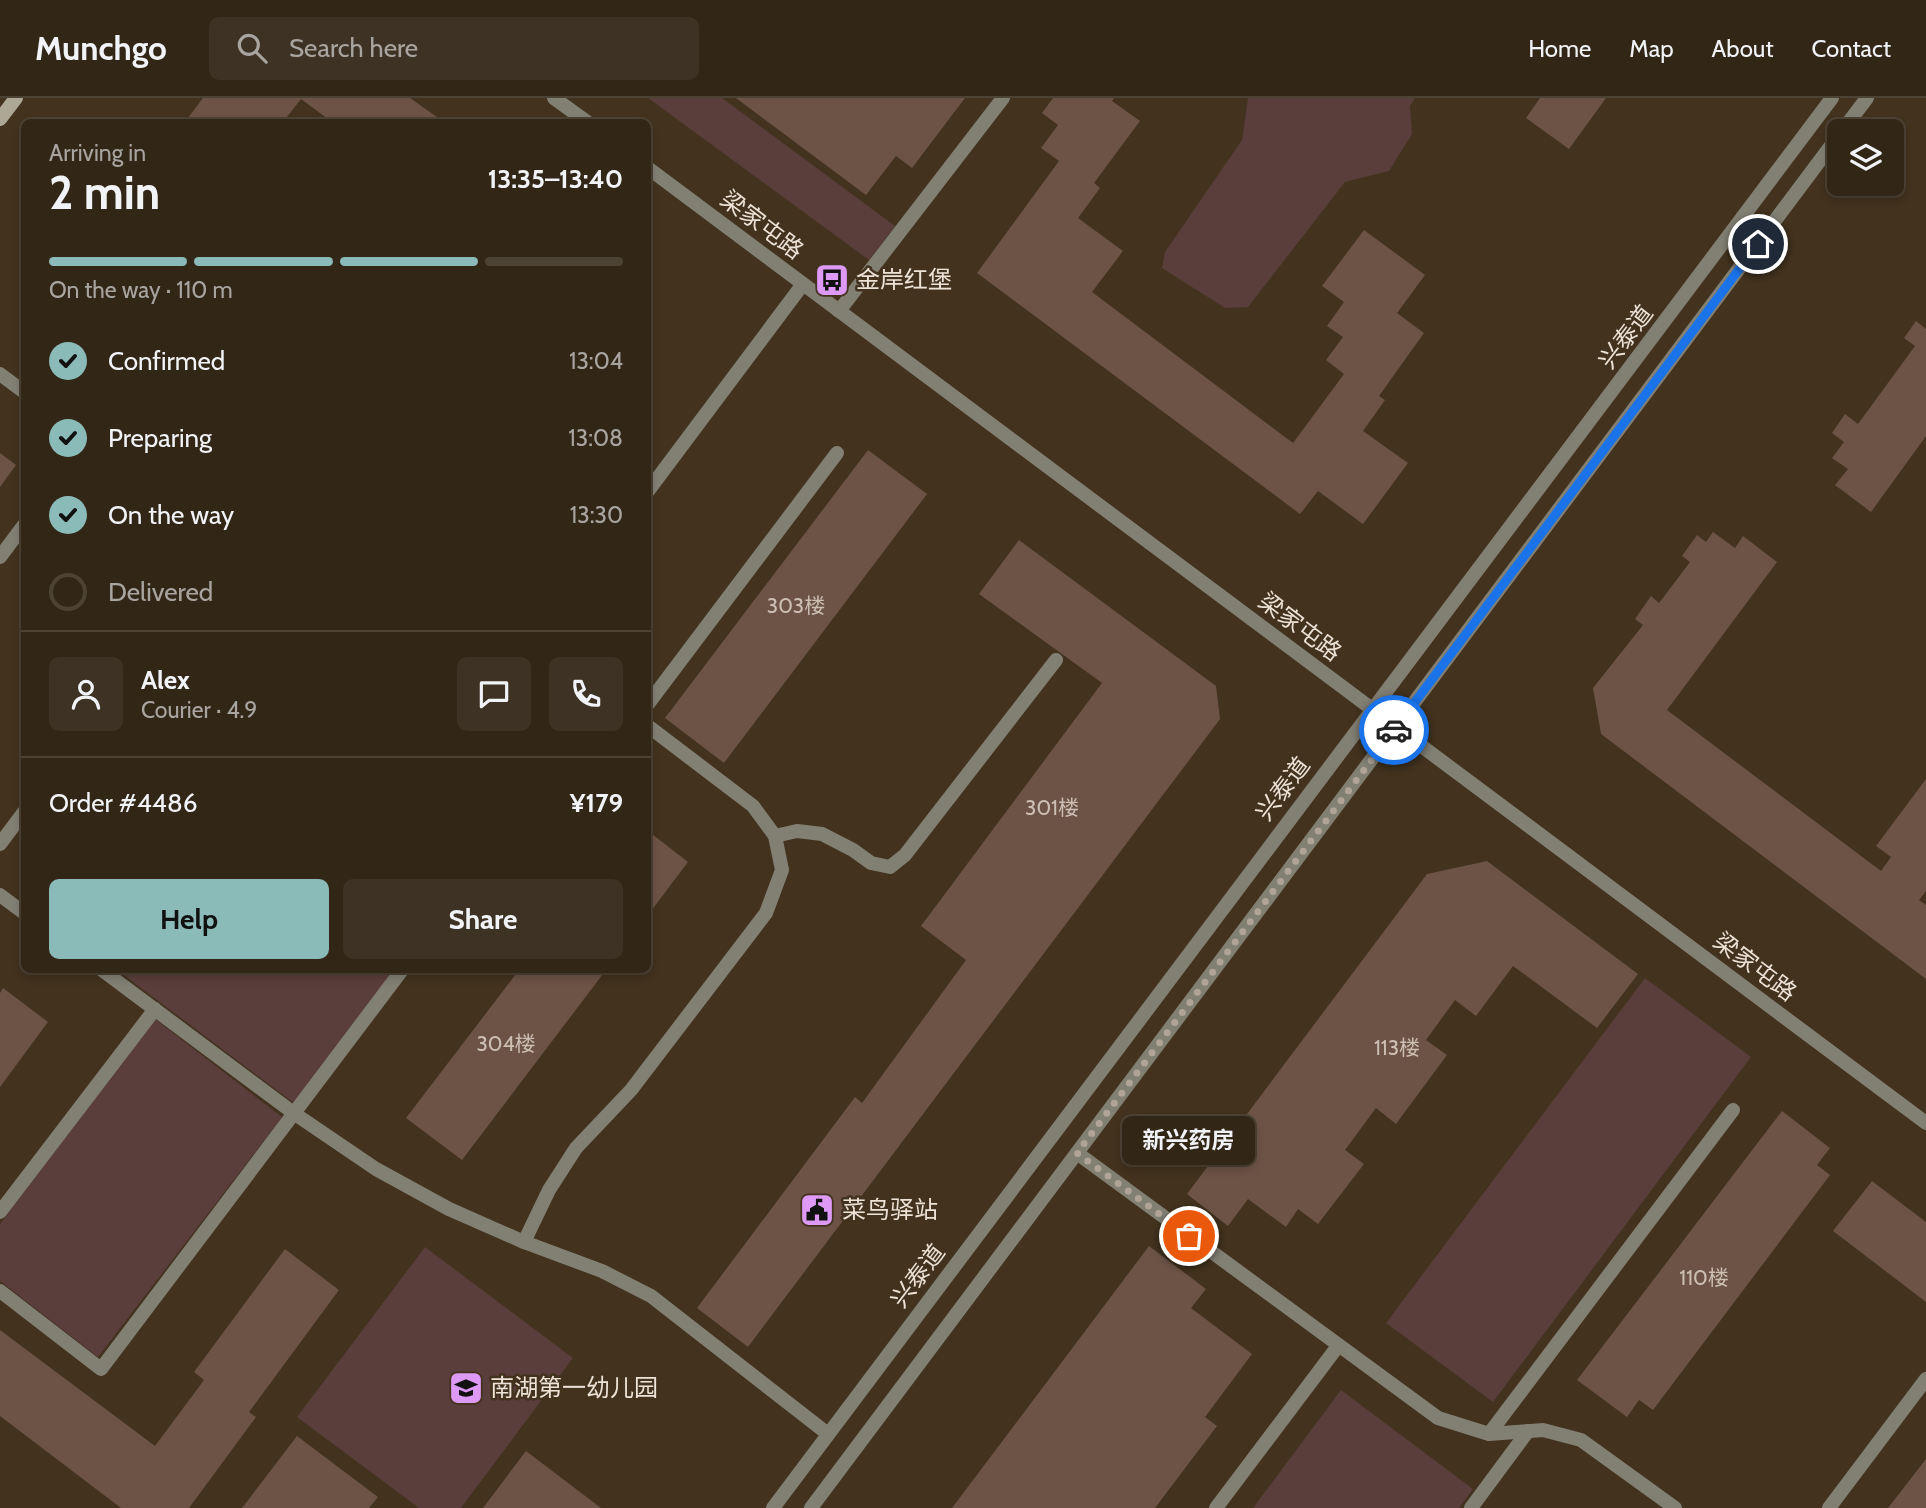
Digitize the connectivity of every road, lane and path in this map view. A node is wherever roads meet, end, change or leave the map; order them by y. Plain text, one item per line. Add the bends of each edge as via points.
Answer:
1 (16, 98) edge
2 (554, 98) edge
3 (1003, 98) edge
4 (1832, 98) edge
5 (1867, 98) edge
6 (0, 119) edge
7 (583, 119) edge
8 (1851, 119) edge
9 (1827, 152) edge
10 (651, 170) edge
11 (803, 284) junction
12 (839, 311) junction
13 (0, 374) edge
14 (21, 390) edge
15 (837, 453) dead end
16 (651, 487) edge
17 (21, 529) edge
18 (0, 557) edge
19 (1056, 660) dead end
20 (651, 700) edge
21 (1372, 709) junction
22 (1396, 727) junction
23 (651, 728) edge
24 (21, 816) edge
25 (775, 836) junction
26 (0, 844) edge
27 (0, 895) edge
28 (21, 911) edge
29 (109, 973) edge
30 (400, 973) edge
31 (155, 1009) junction
32 (1733, 1110) dead end
33 (295, 1114) junction
34 (1926, 1123) edge
35 (1077, 1153) junction
36 (0, 1212) edge
37 (524, 1242) junction
38 (0, 1291) edge
39 (1338, 1346) junction
40 (1926, 1379) edge
41 (1528, 1431) junction
42 (828, 1434) junction
43 (1489, 1434) junction
44 (814, 1507) edge
45 (773, 1508) edge
46 (1216, 1508) edge
47 (1471, 1508) edge
48 (1675, 1508) edge
49 (1829, 1508) edge

1 - 6 main road
2 - 7 street
3 - 12 street
4 - 21 street, 兴泰道
5 - 8 street, 兴泰道
9 - 22 street, 兴泰道
10 - 11 street, 梁家屯路
11 - 12 street, 梁家屯路
11 - 16 street
12 - 21 street, 梁家屯路
13 - 14 street
15 - 20 street
17 - 18 street
19 - 25 street via 905,855 890,867 871,863 822,834 797,831
21 - 22 street, 梁家屯路
21 - 42 street, 兴泰道
22 - 34 street, 梁家屯路
22 - 35 street, 兴泰道
23 - 25 street via 753,806
24 - 26 street
25 - 37 street via 782,870 766,913 631,1090 576,1148
27 - 28 street
29 - 31 street
30 - 33 street
31 - 33 street
31 - 36 street
32 - 43 street
33 - 37 street via 449,1209
33 - 38 street via 101,1369
35 - 39 street
35 - 44 street, 兴泰道
37 - 42 street via 602,1271 651,1296
39 - 43 street via 1438,1418
39 - 46 street
40 - 49 street
41 - 43 street
41 - 47 street
41 - 48 street via 1581,1440
42 - 45 street, 兴泰道

